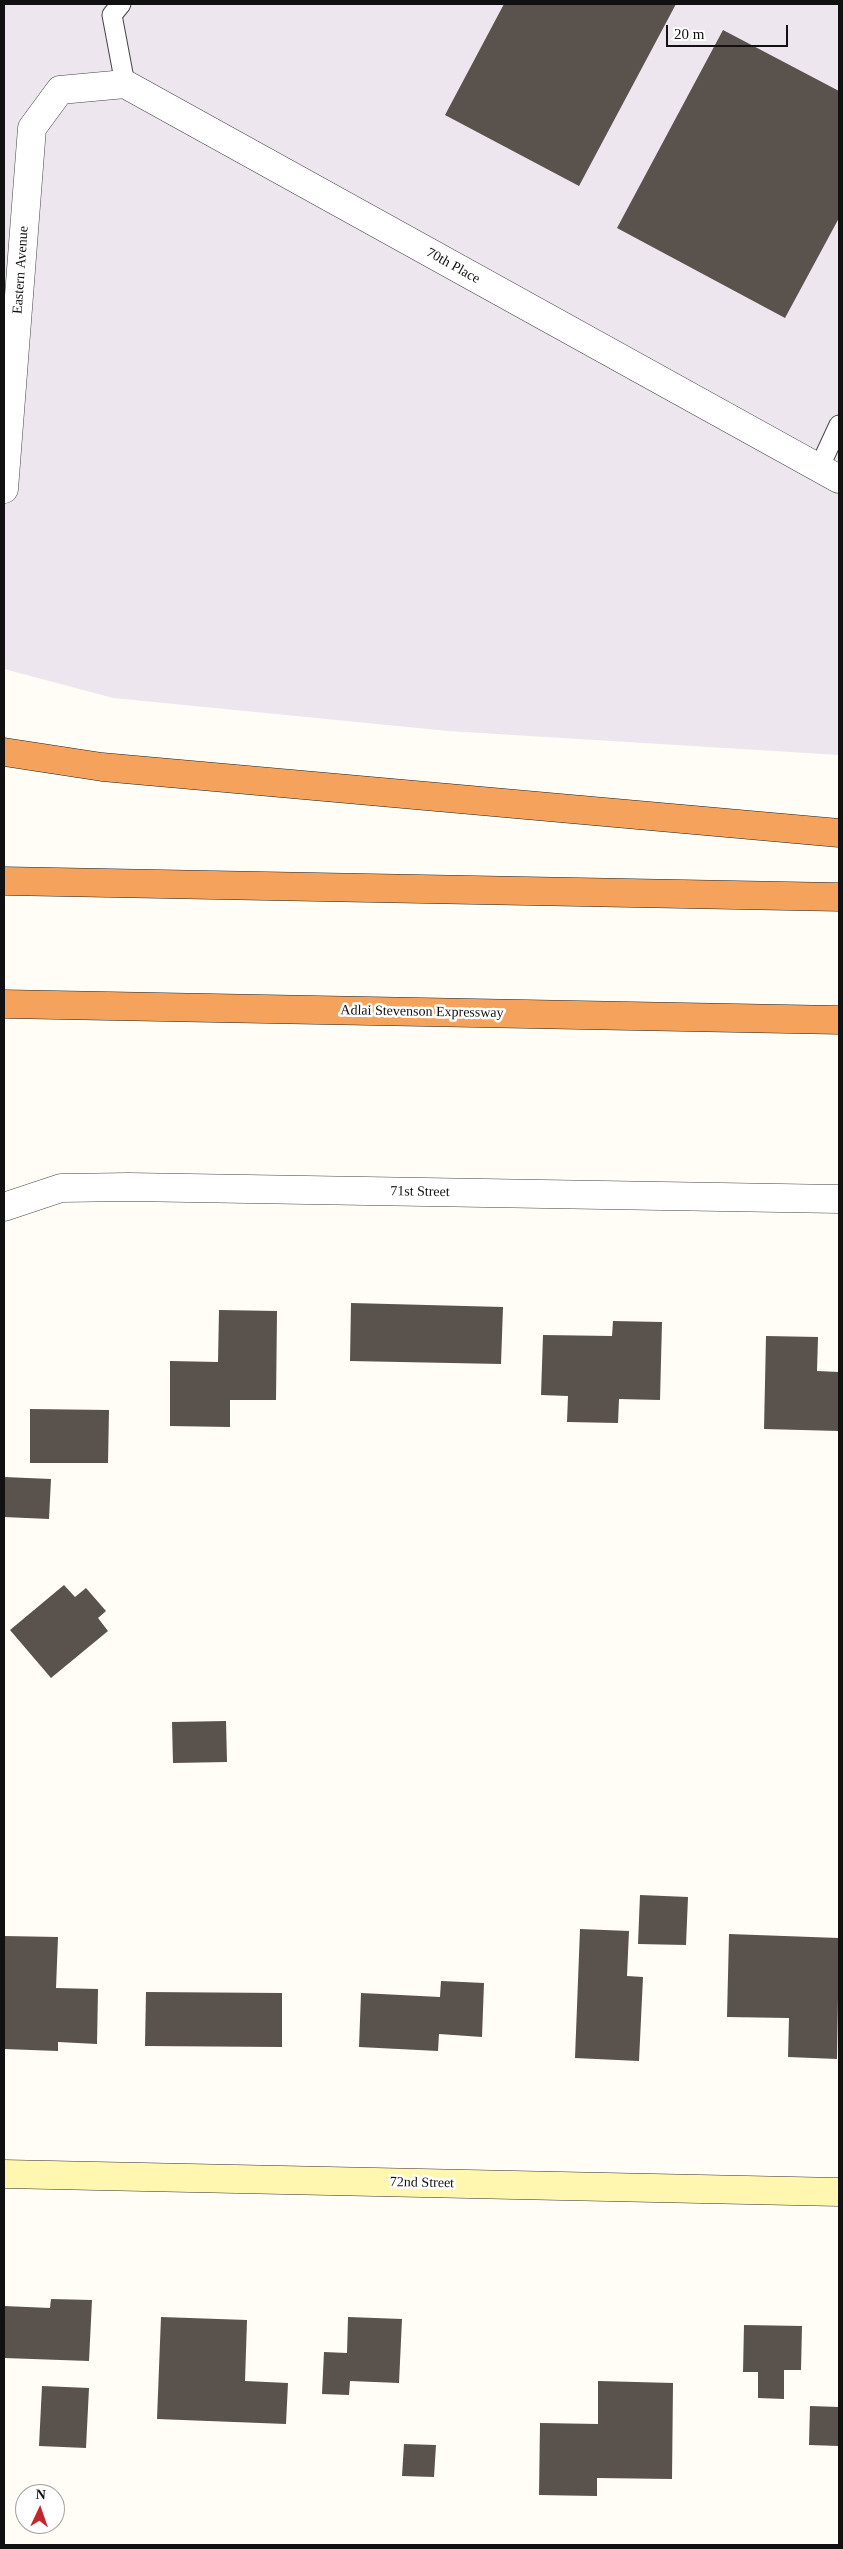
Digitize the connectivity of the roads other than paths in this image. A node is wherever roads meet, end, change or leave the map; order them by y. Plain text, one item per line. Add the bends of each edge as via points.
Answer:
1 (122, 4) edge
2 (125, 84) junction
3 (839, 425) edge
4 (829, 474) edge
5 (4, 489) edge
6 (4, 752) edge
7 (839, 833) edge
8 (4, 881) edge
9 (839, 896) edge
10 (4, 1004) edge
11 (839, 1020) edge
12 (839, 1199) edge
13 (4, 1207) edge
14 (4, 2174) edge
15 (839, 2192) edge

1 - 2 lane via 112,15
2 - 4 street, 70th Place
2 - 5 street, Eastern Avenue via 60,90 32,128
3 - 4 lane
6 - 7 highway via 102,767
8 - 9 highway
10 - 11 highway, Adlai Stevenson Expressway
12 - 13 street, 71st Street via 130,1187 61,1188
14 - 15 street, 72nd Street

